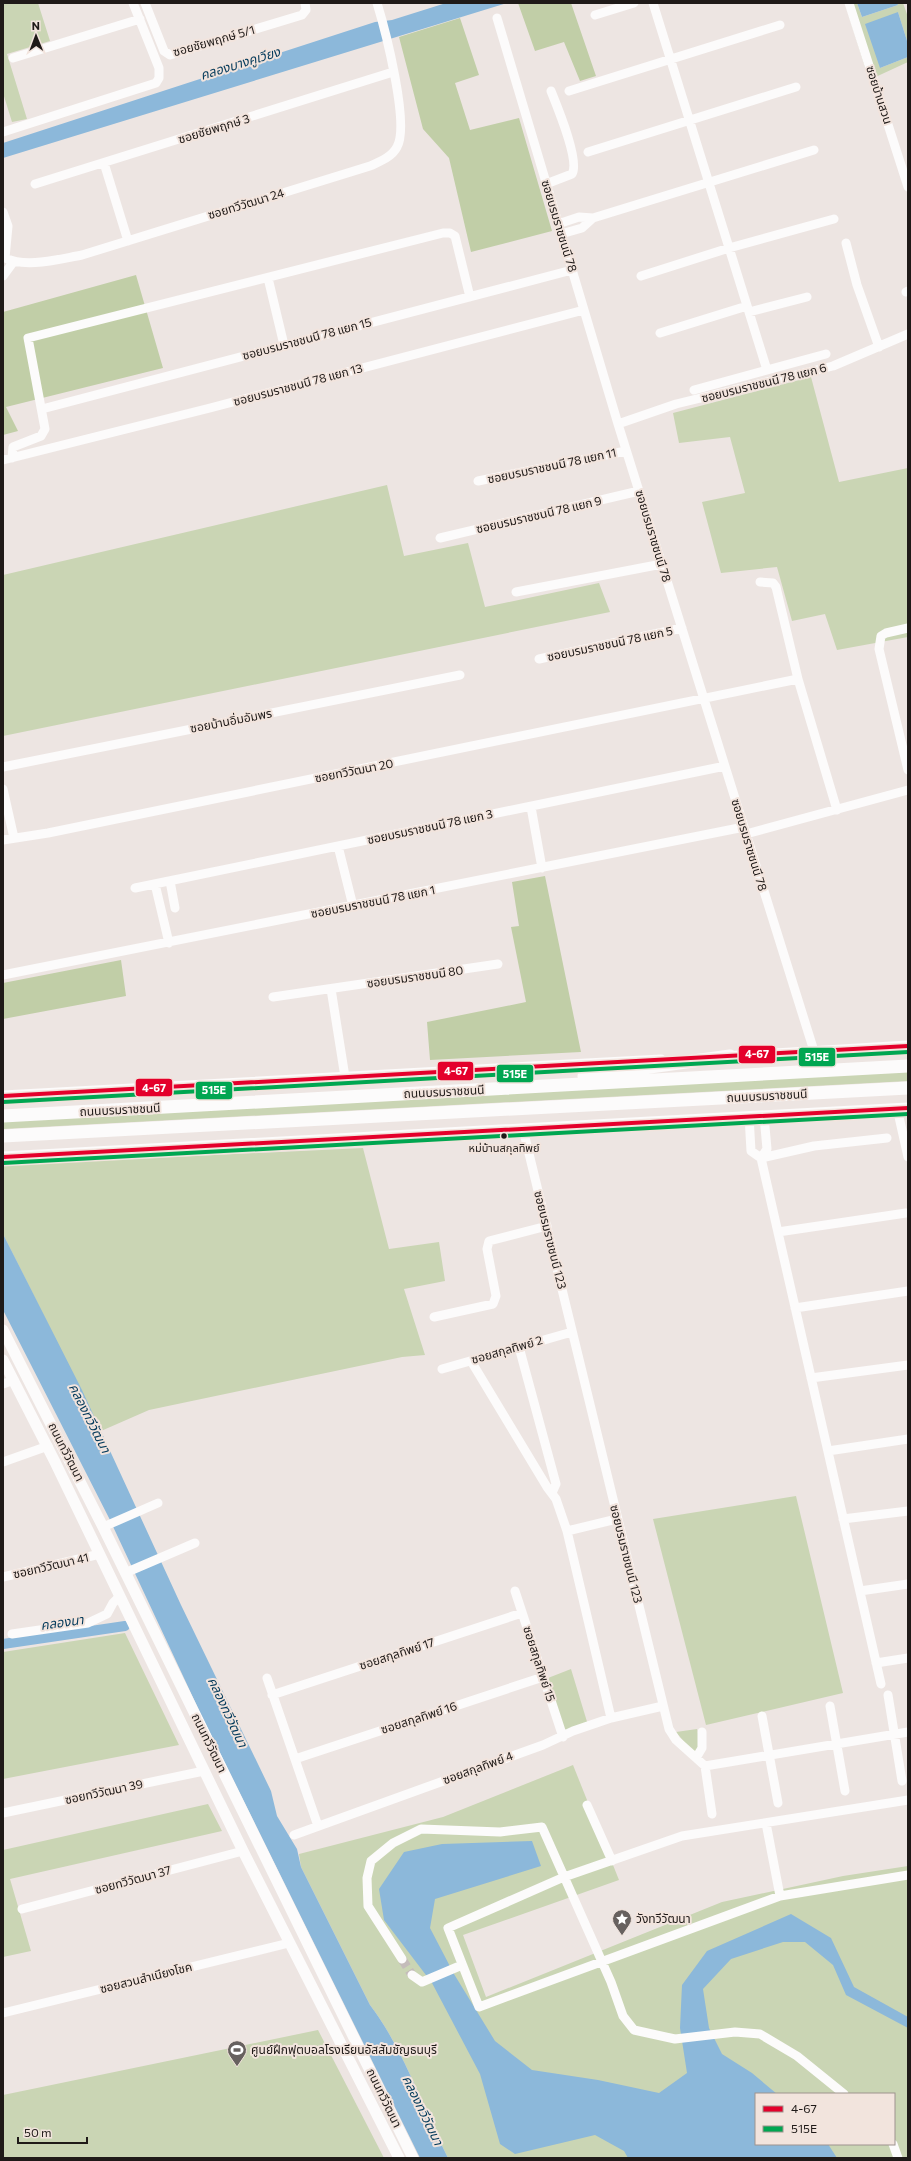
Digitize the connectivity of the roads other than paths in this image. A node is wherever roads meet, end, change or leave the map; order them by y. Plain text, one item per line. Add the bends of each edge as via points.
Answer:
1 (133, 3) edge
2 (146, 3) edge
3 (305, 3) edge
4 (634, 3) edge
5 (653, 3) edge
6 (849, 3) edge
7 (377, 5) edge
8 (596, 15) dead end
9 (496, 18) dead end
10 (140, 20) junction
11 (780, 25) dead end
12 (13, 58) dead end
13 (670, 59) junction
14 (393, 72) junction
15 (796, 87) dead end
16 (569, 90) dead end
17 (552, 91) dead end
18 (689, 120) junction
19 (3, 132) edge
20 (814, 150) dead end
21 (588, 152) dead end
22 (104, 163) junction
23 (708, 182) junction
24 (35, 184) dead end
25 (546, 184) junction
26 (908, 188) edge
27 (3, 212) edge
28 (593, 218) junction
29 (834, 219) dead end
30 (558, 224) junction
31 (561, 234) junction
32 (128, 240) junction
33 (846, 243) dead end
34 (729, 248) junction
35 (4, 258) edge
36 (14, 261) junction
37 (572, 270) junction
38 (3, 276) edge
39 (641, 276) dead end
40 (268, 278) junction
41 (470, 297) junction
42 (807, 297) dead end
43 (748, 309) junction
44 (584, 310) junction
45 (660, 333) dead end
46 (908, 334) edge
47 (284, 345) junction
48 (878, 347) junction
49 (826, 354) dead end
50 (766, 370) junction
51 (694, 390) dead end
52 (42, 409) junction
53 (618, 424) junction
54 (626, 451) junction
55 (7, 459) edge
56 (478, 481) dead end
57 (639, 491) junction
58 (440, 538) dead end
59 (662, 564) junction
60 (760, 582) dead end
61 (516, 592) dead end
62 (682, 628) junction
63 (908, 628) edge
64 (539, 659) dead end
65 (460, 675) dead end
66 (798, 679) junction
67 (704, 700) junction
68 (725, 766) junction
69 (3, 767) edge
70 (908, 770) edge
71 (3, 789) edge
72 (908, 790) edge
73 (531, 806) junction
74 (837, 810) junction
75 (745, 830) junction
76 (14, 838) junction
77 (3, 840) edge
78 (338, 846) junction
79 (542, 868) junction
80 (170, 881) junction
81 (155, 884) junction
82 (135, 888) dead end
83 (352, 906) junction
84 (175, 908) dead end
85 (169, 943) junction
86 (498, 964) dead end
87 (3, 975) edge
88 (331, 989) junction
89 (274, 997) dead end
90 (908, 1046) edge
91 (814, 1051) junction
92 (730, 1056) junction
93 (908, 1066) edge
94 (345, 1077) junction
95 (509, 1088) junction
96 (908, 1088) edge
97 (3, 1096) edge
98 (902, 1108) edge
99 (3, 1116) edge
100 (749, 1116) junction
101 (764, 1116) junction
102 (523, 1129) junction
103 (3, 1136) edge
104 (887, 1138) dead end
105 (3, 1157) edge
106 (908, 1157) edge
107 (761, 1158) junction
108 (906, 1213) dead end
109 (546, 1226) junction
110 (778, 1232) junction
111 (908, 1291) edge
112 (795, 1308) junction
113 (434, 1317) dead end
114 (3, 1330) edge
115 (572, 1332) junction
116 (519, 1347) junction
117 (3, 1360) edge
118 (471, 1361) junction
119 (908, 1365) edge
120 (442, 1369) dead end
121 (811, 1378) junction
122 (8, 1382) edge
123 (908, 1439) edge
124 (48, 1446) junction
125 (828, 1450) junction
126 (3, 1462) edge
127 (552, 1493) junction
128 (158, 1503) dead end
129 (908, 1511) edge
130 (617, 1518) junction
131 (843, 1519) junction
132 (107, 1525) junction
133 (567, 1531) junction
134 (195, 1543) dead end
135 (100, 1554) junction
136 (130, 1571) junction
137 (3, 1577) edge
138 (908, 1584) edge
139 (515, 1591) dead end
140 (860, 1591) junction
141 (120, 1596) junction
142 (522, 1613) junction
143 (12, 1634) dead end
144 (908, 1658) edge
145 (876, 1663) junction
146 (543, 1677) junction
147 (266, 1678) dead end
148 (881, 1684) dead end
149 (272, 1695) junction
150 (888, 1695) dead end
151 (663, 1706) junction
152 (830, 1706) dead end
153 (762, 1716) dead end
154 (611, 1718) junction
155 (702, 1732) dead end
156 (908, 1732) edge
157 (894, 1735) junction
158 (563, 1737) junction
159 (837, 1744) junction
160 (769, 1755) junction
161 (696, 1758) junction
162 (295, 1759) junction
163 (705, 1766) junction
164 (204, 1771) junction
165 (902, 1781) dead end
166 (845, 1791) dead end
167 (908, 1800) edge
168 (778, 1803) dead end
169 (587, 1805) dead end
170 (3, 1813) edge
171 (712, 1814) dead end
172 (766, 1823) junction
173 (318, 1826) junction
174 (294, 1835) dead end
175 (243, 1851) junction
176 (612, 1861) junction
177 (908, 1876) edge
178 (564, 1877) junction
179 (780, 1896) junction
180 (22, 1909) dead end
181 (289, 1943) junction
182 (402, 1959) tunnel mouth
183 (602, 1962) junction
184 (458, 1967) junction
185 (412, 1975) tunnel mouth
186 (3, 2013) edge
187 (367, 2063) junction
188 (354, 2069) junction
189 (843, 2093) edge
190 (893, 2145) edge
191 (399, 2158) edge
192 (413, 2158) edge
193 (898, 2158) edge

1 - 10 street
2 - 3 street, ซอยชัยพฤกษ์ 5/1 via 164,51 170,55 302,15 306,10
4 - 8 street
5 - 13 street
6 - 26 street, ซอยบ้านสวน
7 - 14 street, ซอยทวีวัฒนา 24
9 - 25 street, ซอยบรมราชชนนี 78
10 - 12 street
10 - 19 street via 158,68 159,78 156,83
11 - 13 street
13 - 16 street
13 - 18 street
14 - 22 street, ซอยชัยพฤกษ์ 3
14 - 32 street, ซอยทวีวัฒนา 24 via 401,136 397,148 386,158 370,166
15 - 18 street
17 - 25 street via 575,170 572,174
18 - 21 street
18 - 23 street
20 - 23 street
22 - 24 street, ซอยชัยพฤกษ์ 3
22 - 32 street
23 - 28 street
23 - 34 street
25 - 30 street, ซอยบรมราชชนนี 78
27 - 35 street via 8,226
28 - 30 street via 579,217
28 - 31 street via 582,228
29 - 34 street
30 - 31 street, ซอยบรมราชชนนี 78
31 - 37 street, ซอยบรมราชชนนี 78
32 - 36 street, ซอยทวีวัฒนา 24 via 82,255 52,260
33 - 48 street
34 - 39 street
34 - 43 street
35 - 36 street, ซอยทวีวัฒนา 24
36 - 38 street
37 - 41 street, ซอยบรมราชชนนี 78 แยก 15
37 - 44 street, ซอยบรมราชชนนี 78
40 - 41 street via 450,233 455,236
40 - 47 street
40 - 52 street via 28,338
41 - 47 street, ซอยบรมราชชนนี 78 แยก 15
42 - 43 street
43 - 45 street
43 - 50 street
44 - 53 street, ซอยบรมราชชนนี 78
44 - 55 street, ซอยบรมราชชนนี 78 แยก 13
46 - 48 street, ซอยบรมราชชนนี 78 แยก 6
47 - 52 street, ซอยบรมราชชนนี 78 แยก 15
48 - 53 street, ซอยบรมราชชนนี 78 แยก 6 via 833,366 676,404
49 - 50 street
50 - 51 street
52 - 55 street via 44,433 13,447
53 - 54 street, ซอยบรมราชชนนี 78
54 - 56 street, ซอยบรมราชชนนี 78 แยก 11
54 - 57 street, ซอยบรมราชชนนี 78
57 - 58 street, ซอยบรมราชชนนี 78 แยก 9
57 - 59 street, ซอยบรมราชชนนี 78
59 - 61 street
59 - 62 street, ซอยบรมราชชนนี 78
60 - 66 street via 773,582 776,587
62 - 64 street, ซอยบรมราชชนนี 78 แยก 5
62 - 67 street, ซอยบรมราชชนนี 78
63 - 70 street via 881,636 879,649
65 - 69 street, ซอยบ้านอิ่มอัมพร
66 - 67 street, ซอยทวีวัฒนา 20
66 - 74 street
67 - 68 street, ซอยบรมราชชนนี 78
67 - 76 street, ซอยทวีวัฒนา 20
68 - 73 street, ซอยบรมราชชนนี 78 แยก 3
68 - 75 street, ซอยบรมราชชนนี 78
71 - 76 street
72 - 74 street, ซอยบรมราชชนนี 78 แยก 1
73 - 78 street, ซอยบรมราชชนนี 78 แยก 3
73 - 79 street
74 - 75 street, ซอยบรมราชชนนี 78 แยก 1
75 - 79 street, ซอยบรมราชชนนี 78 แยก 1
75 - 91 street, ซอยบรมราชชนนี 78
76 - 77 street, ซอยทวีวัฒนา 20
78 - 80 street, ซอยบรมราชชนนี 78 แยก 3
78 - 83 street
79 - 83 street, ซอยบรมราชชนนี 78 แยก 1
80 - 81 street, ซอยบรมราชชนนี 78 แยก 3
80 - 84 street
81 - 82 street, ซอยบรมราชชนนี 78 แยก 3
81 - 85 street
83 - 85 street, ซอยบรมราชชนนี 78 แยก 1
85 - 87 street, ซอยบรมราชชนนี 78 แยก 1
86 - 88 street, ซอยบรมราชชนนี 80
88 - 89 street, ซอยบรมราชชนนี 80
88 - 94 street
90 - 91 main road
91 - 92 main road
92 - 94 main road
92 - 95 highway
93 - 95 highway, ถนนบรมราชชนนี
94 - 97 main road
95 - 99 highway, ถนนบรมราชชนนี
96 - 103 highway, ถนนบรมราชชนนี
98 - 101 main road
98 - 106 street
100 - 101 main road
100 - 102 main road
100 - 107 street via 751,1151
101 - 107 street via 767,1148
102 - 105 main road
102 - 109 street, ซอยบรมราชชนนี 123
104 - 107 street via 814,1146
107 - 110 street
108 - 110 street
109 - 113 street via 489,1241 487,1248 496,1296 493,1304
109 - 115 street, ซอยบรมราชชนนี 123
110 - 112 street
111 - 112 street
112 - 121 street
114 - 132 main road, ถนนทวีวัฒนา
115 - 116 street, ซอยสกุลทิพย์ 2
115 - 130 street, ซอยบรมราชชนนี 123
116 - 118 street, ซอยสกุลทิพย์ 2
116 - 127 street via 556,1484
117 - 122 main road, ถนนทวีวัฒนา
118 - 120 street, ซอยสกุลทิพย์ 2
118 - 127 street
119 - 121 street
121 - 125 street
122 - 124 main road, ถนนทวีวัฒนา
123 - 125 street
124 - 126 street
124 - 135 main road, ถนนทวีวัฒนา
125 - 131 street
127 - 133 street
128 - 132 street
129 - 131 street
130 - 133 street
130 - 151 street, ซอยบรมราชชนนี 123
131 - 140 street
132 - 136 main road, ถนนทวีวัฒนา
133 - 154 street
134 - 136 street
135 - 137 street, ซอยทวีวัฒนา 41
135 - 141 main road, ถนนทวีวัฒนา
136 - 187 main road, ถนนทวีวัฒนา
138 - 140 street
139 - 142 street, ซอยสกุลทิพย์ 15
140 - 145 street
141 - 143 street via 112,1603 107,1614 88,1623
141 - 164 main road, ถนนทวีวัฒนา
142 - 146 street, ซอยสกุลทิพย์ 15
142 - 149 street, ซอยสกุลทิพย์ 17
144 - 145 street
145 - 148 street
146 - 158 street, ซอยสกุลทิพย์ 15
146 - 162 street, ซอยสกุลทิพย์ 16
147 - 149 street
149 - 162 street
150 - 157 street
151 - 154 street, ซอยสกุลทิพย์ 4
151 - 161 street, ซอยบรมราชชนนี 123 via 671,1734
152 - 159 street
153 - 160 street
154 - 158 street, ซอยสกุลทิพย์ 4
155 - 161 street via 702,1748
156 - 157 street
157 - 159 street
157 - 165 street
158 - 173 street, ซอยสกุลทิพย์ 4
159 - 160 street
159 - 166 street
160 - 163 street
160 - 168 street
161 - 163 street, ซอยบรมราชชนนี 123
162 - 173 street
163 - 171 street
164 - 170 street, ซอยทวีวัฒนา 39
164 - 175 main road, ถนนทวีวัฒนา
167 - 172 street
169 - 176 street
172 - 176 street via 682,1836
172 - 179 street
173 - 174 street, ซอยสกุลทิพย์ 4
175 - 180 street, ซอยทวีวัฒนา 37
175 - 181 main road, ถนนทวีวัฒนา
176 - 178 street
177 - 179 street
178 - 182 street via 542,1827 500,1832 420,1829 393,1843 371,1861 366,1878 368,1906
178 - 183 street
178 - 184 street via 448,1928
179 - 183 street
181 - 186 street, ซอยสวนสำเนียงโชค
181 - 188 main road, ถนนทวีวัฒนา
183 - 184 street via 479,2007
183 - 189 street via 624,2016 634,2030 675,2039 735,2032 760,2034 798,2056
184 - 185 street via 428,1980 418,1981
187 - 188 main road
187 - 192 main road, ถนนทวีวัฒนา
188 - 191 main road, ถนนทวีวัฒนา
190 - 193 street

